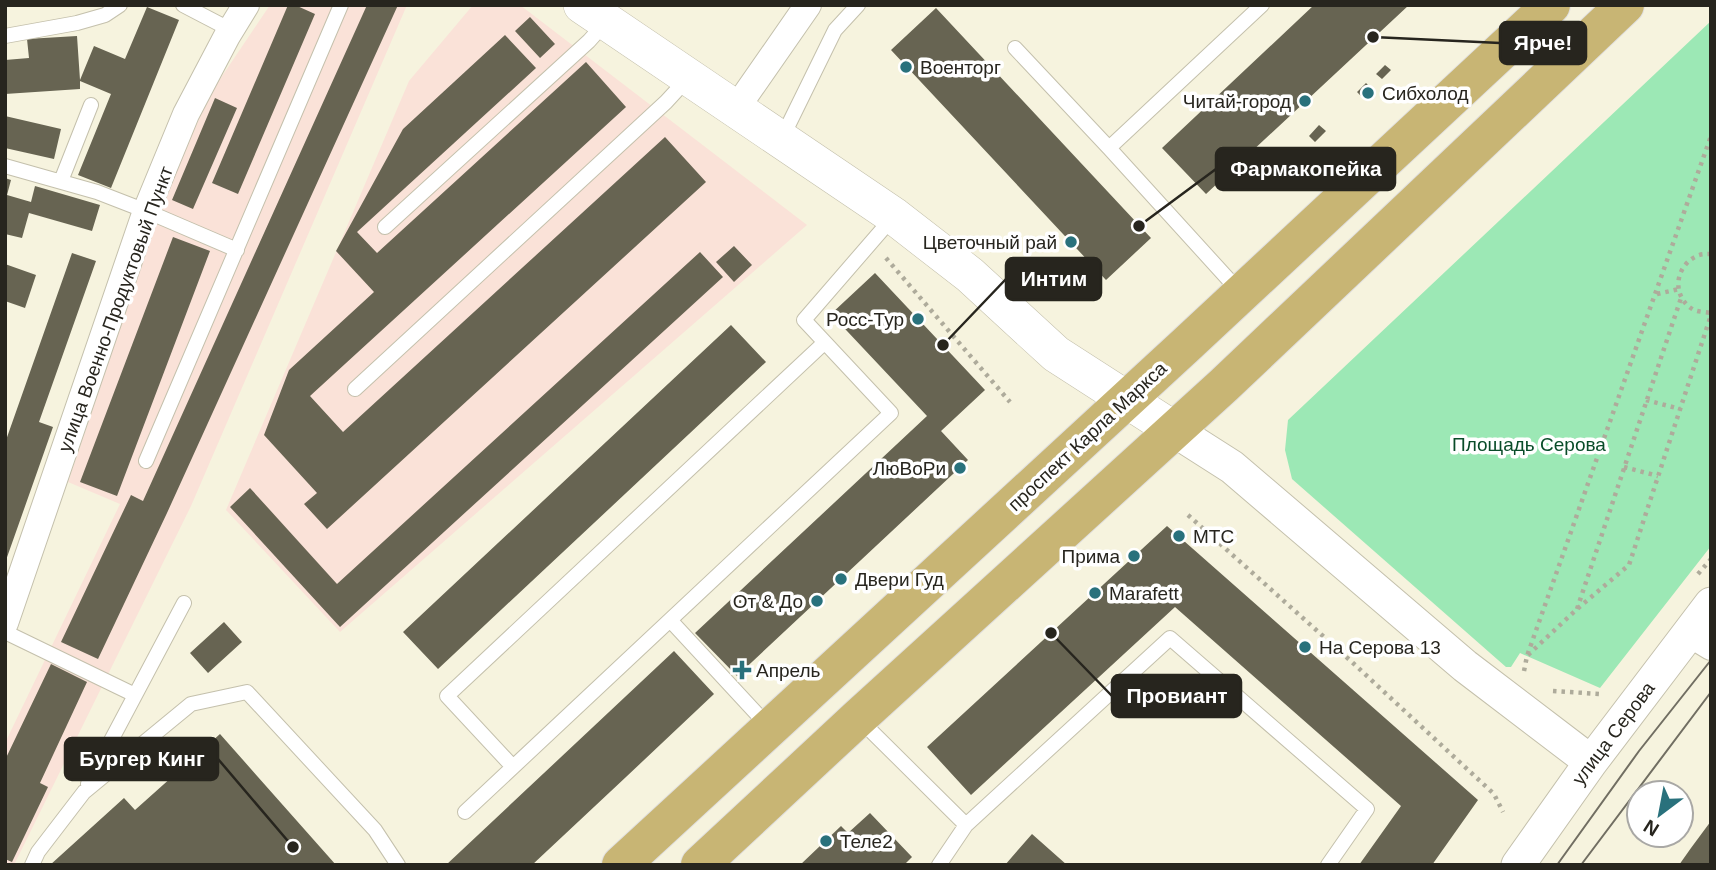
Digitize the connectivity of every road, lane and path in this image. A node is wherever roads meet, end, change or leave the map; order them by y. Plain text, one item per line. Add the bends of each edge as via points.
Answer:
1 (120, 5) edge
2 (183, 5) edge
3 (246, 5) edge
4 (341, 5) edge
5 (858, 5) edge
6 (1262, 5) edge
7 (1625, 5) edge
8 (803, 7) edge
9 (1538, 10) edge
10 (594, 14) edge
11 (231, 30) junction
12 (5, 36) edge
13 (1015, 47) dead end
14 (689, 77) junction
15 (91, 105) dead end
16 (735, 110) junction
17 (1711, 135) edge
18 (781, 140) junction
19 (1109, 148) junction
20 (5, 166) edge
21 (61, 181) junction
22 (146, 211) junction
23 (385, 227) dead end
24 (883, 229) junction
25 (237, 250) junction
26 (1711, 254) edge
27 (1679, 289) junction
28 (1241, 293) junction
29 (1656, 294) junction
30 (1681, 298) junction
31 (1711, 314) edge
32 (824, 343) junction
33 (355, 389) dead end
34 (1126, 399) junction
35 (1646, 400) junction
36 (1010, 402) dead end
37 (1680, 410) junction
38 (1174, 430) junction
39 (146, 461) dead end
40 (1625, 467) junction
41 (1658, 476) junction
42 (1188, 515) dead end
43 (1711, 559) edge
44 (1703, 592) edge
45 (184, 603) dead end
46 (1576, 610) junction
47 (670, 620) junction
48 (5, 623) edge
49 (5, 632) edge
50 (1700, 640) edge
51 (1527, 656) junction
52 (1523, 675) dead end
53 (1607, 689) dead end
54 (1546, 690) dead end
55 (135, 695) junction
56 (858, 718) junction
57 (770, 728) junction
58 (1591, 762) junction
59 (513, 767) junction
60 (84, 792) junction
61 (465, 812) dead end
62 (1503, 812) dead end
63 (966, 825) junction
64 (32, 865) edge
65 (398, 865) edge
66 (621, 865) edge
67 (701, 865) edge
68 (939, 865) edge
69 (1328, 865) edge
70 (1518, 865) edge

1 - 12 lane via 105,15
2 - 11 lane
3 - 11 street, улица Военно-Продуктовый Пункт
4 - 25 lane
5 - 18 lane via 835,30
6 - 19 lane
7 - 38 main road
8 - 16 street
9 - 28 main road, проспект Карла Маркса
10 - 14 main road
10 - 23 lane via 589,41
11 - 22 street, улица Военно-Продуктовый Пункт via 186,114
13 - 19 lane
14 - 16 main road
14 - 33 lane
15 - 21 lane
16 - 18 main road
17 - 29 path
18 - 24 main road
19 - 28 lane
20 - 21 lane
21 - 22 lane
22 - 25 lane
22 - 48 street, улица Военно-Продуктовый Пункт
24 - 32 lane via 804,320
24 - 34 main road via 970,275 1056,354
24 - 36 path
25 - 39 lane
26 - 27 path via 1697,255 1683,266
27 - 29 path
27 - 30 path
28 - 34 main road, проспект Карла Маркса
29 - 51 path
30 - 31 path via 1695,311
30 - 35 path
31 - 37 path
32 - 47 lane via 891,413
32 - 59 lane via 447,696
34 - 38 main road
34 - 57 main road, проспект Карла Маркса
35 - 37 path
35 - 40 path
37 - 41 path
38 - 56 main road
38 - 58 street via 1232,467 1465,666
40 - 41 path
40 - 46 path
41 - 46 path via 1629,565
42 - 62 path via 1494,793
43 - 44 path
44 - 50 street, улица Серова
45 - 55 lane
46 - 51 path
47 - 57 lane
47 - 59 lane
49 - 55 lane
50 - 58 street, улица Серова
51 - 52 path
53 - 54 path via 1600,694
55 - 60 lane
56 - 63 lane
56 - 67 main road
57 - 66 main road, проспект Карла Маркса
58 - 70 street, улица Серова
59 - 61 lane
60 - 64 lane
60 - 65 lane via 191,704 247,692 375,830
63 - 68 lane
63 - 69 lane via 1170,638 1367,809

